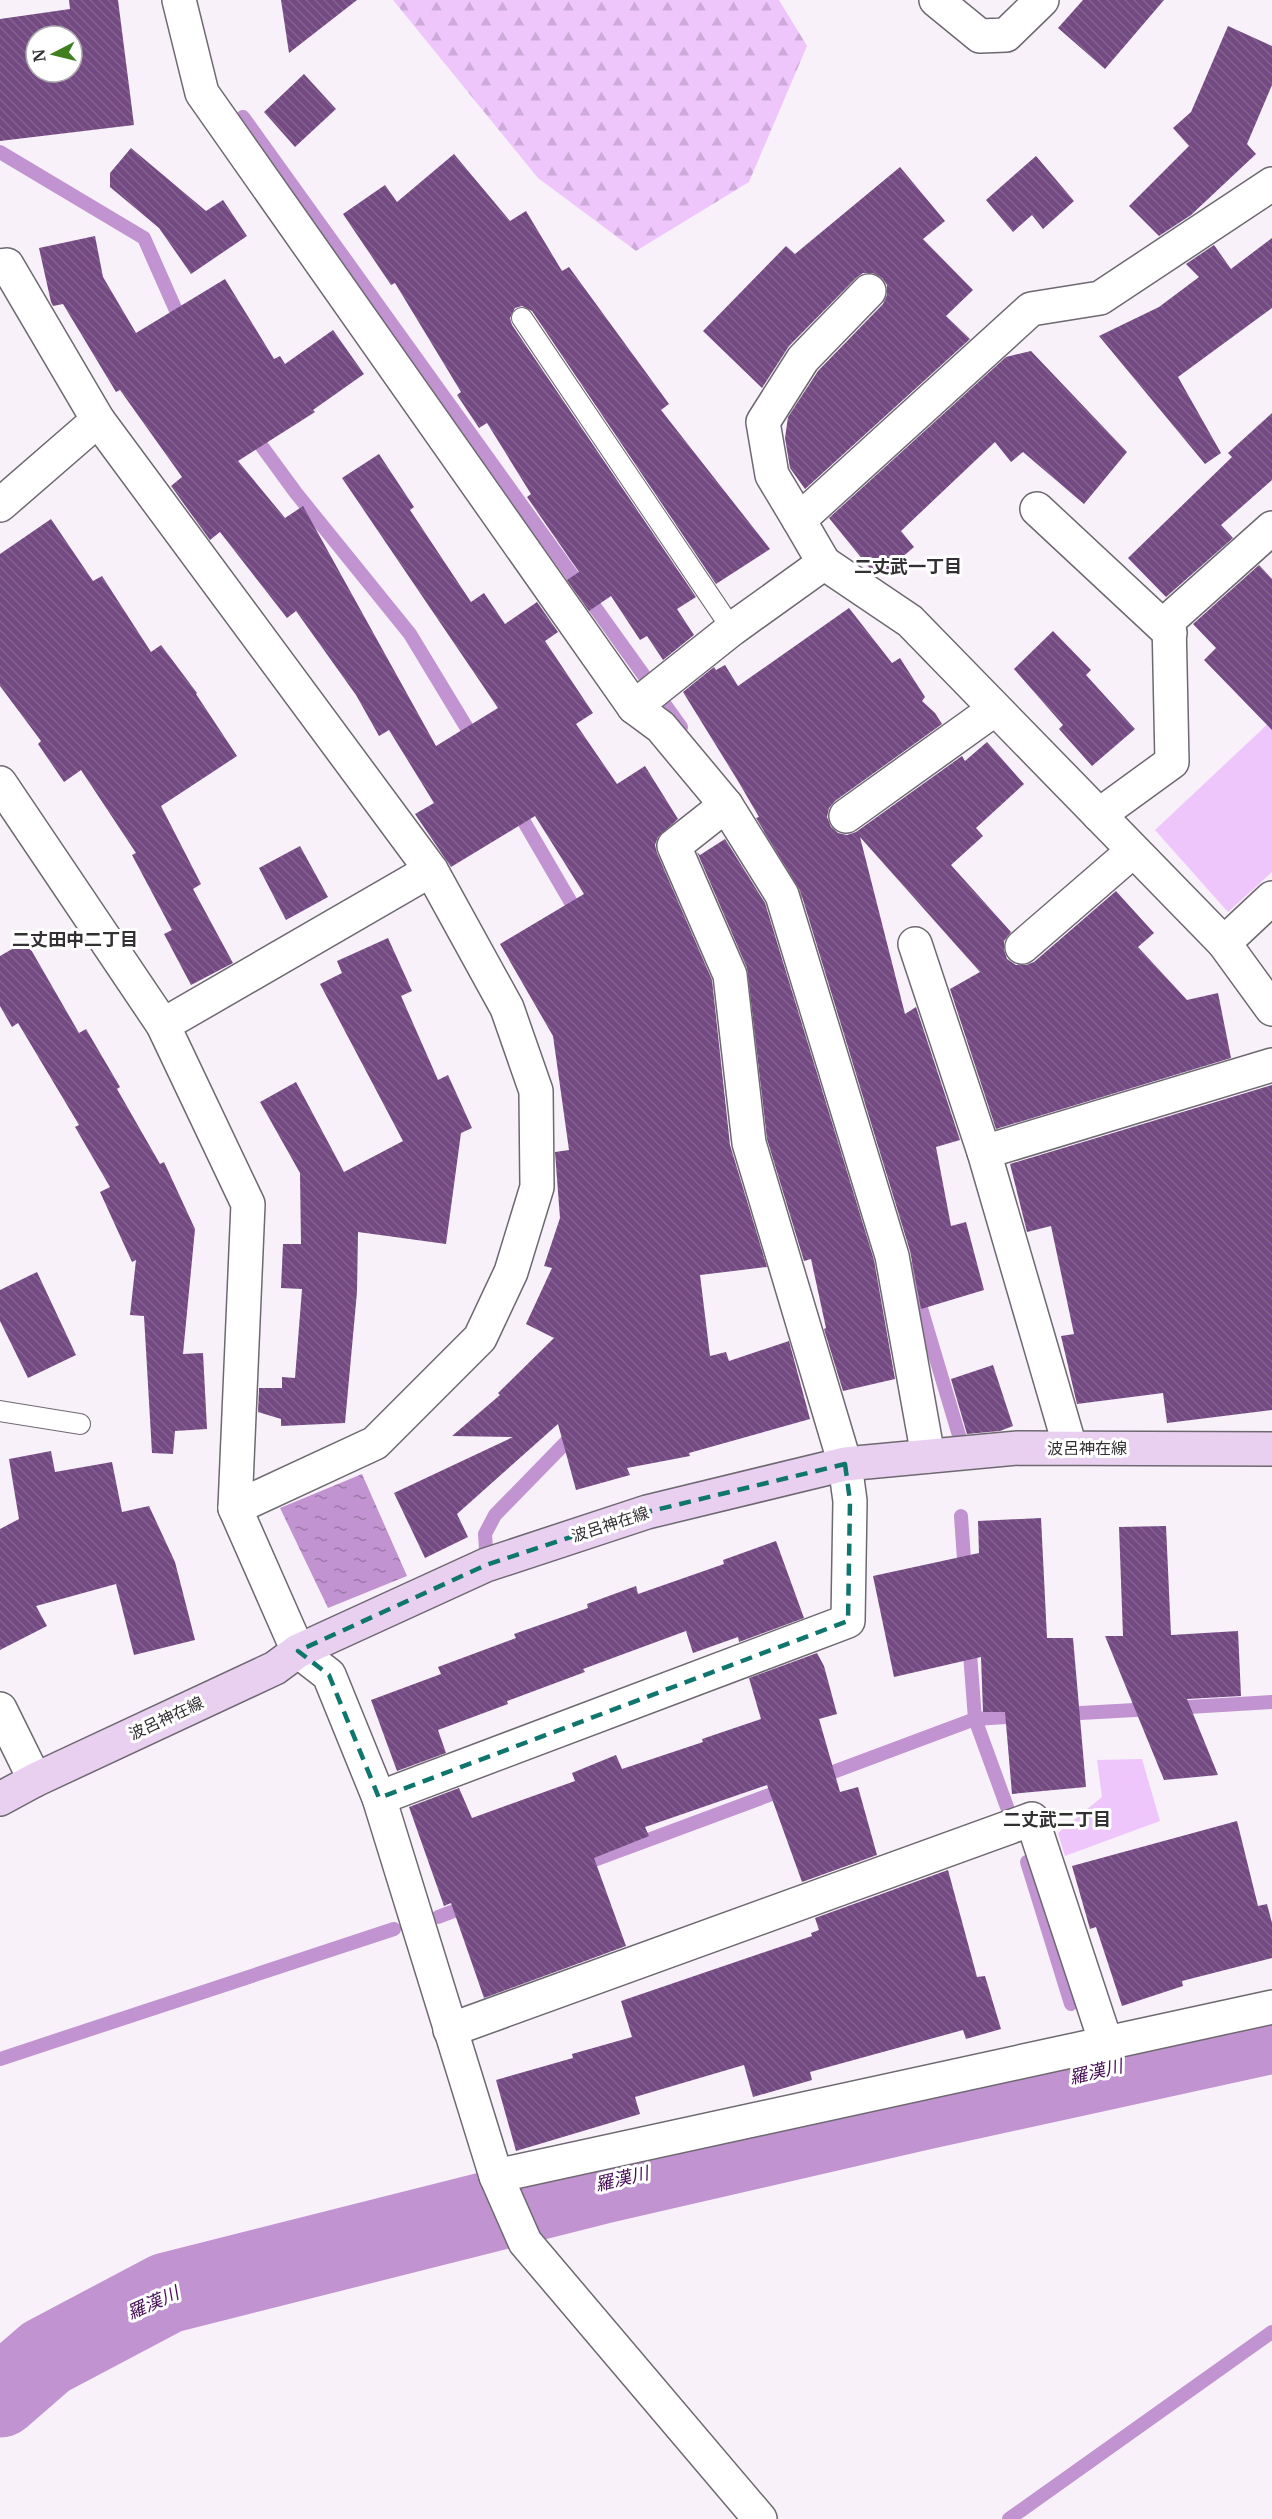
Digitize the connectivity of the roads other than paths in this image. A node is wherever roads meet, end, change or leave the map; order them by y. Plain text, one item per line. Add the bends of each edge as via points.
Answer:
1 (179, 0) edge
2 (936, 0) edge
3 (1042, 0) edge
4 (1272, 184) edge
5 (0, 266) edge
6 (869, 291) dead end
7 (522, 318) dead end
8 (98, 420) junction
9 (0, 505) edge
10 (1037, 509) dead end
11 (799, 520) junction
12 (1272, 528) edge
13 (824, 563) junction
14 (732, 629) junction
15 (1170, 633) junction
16 (649, 696) junction
17 (996, 709) junction
18 (0, 783) edge
19 (726, 805) junction
20 (1099, 815) junction
21 (846, 816) dead end
22 (1133, 851) junction
23 (431, 870) junction
24 (1272, 898) edge
25 (1224, 943) junction
26 (915, 944) dead end
27 (1022, 947) dead end
28 (1272, 1009) edge
29 (163, 1025) junction
30 (1272, 1065) edge
31 (984, 1152) junction
32 (0, 1411) edge
33 (81, 1424) dead end
34 (1070, 1447) junction
35 (1272, 1449) edge
36 (928, 1456) junction
37 (844, 1464) junction
38 (235, 1508) junction
39 (298, 1651) junction
40 (0, 1709) edge
41 (35, 1780) junction
42 (379, 1798) junction
43 (0, 1799) edge
44 (1272, 2007) edge
45 (450, 2030) junction
46 (1106, 2043) junction
47 (496, 2176) junction
48 (760, 2519) edge

1 - 16 street via 202,93
2 - 3 street via 980,36 1006,35
4 - 11 street via 1100,298 1031,309
5 - 8 street via 7,265
6 - 11 street via 803,359 763,422 772,475
7 - 14 lane
8 - 9 street
8 - 23 street
10 - 15 street
11 - 13 street
12 - 15 street via 1169,620
13 - 14 street
13 - 17 street via 910,621
14 - 16 street
15 - 20 street via 1172,762
16 - 19 street via 661,727
17 - 20 street
17 - 21 street
18 - 29 street
19 - 36 street via 782,895 892,1256
19 - 37 street via 674,846 730,975 749,1143
20 - 22 street
22 - 25 street
22 - 27 street
23 - 29 street
23 - 38 street via 507,1008 536,1091 537,1187 511,1272 480,1338 375,1443
24 - 25 street
25 - 28 street
26 - 31 street
29 - 38 street via 248,1204
30 - 31 street
31 - 34 street
32 - 33 lane
34 - 35 main road, 波呂神在線
34 - 36 main road, 波呂神在線
36 - 37 main road, 波呂神在線
37 - 39 main road, 波呂神在線 via 647,1512 486,1565
37 - 42 street via 850,1501 848,1620
38 - 39 street
39 - 41 main road, 波呂神在線 via 275,1668
39 - 42 street via 328,1675
40 - 41 street
41 - 43 main road, 波呂神在線
42 - 45 street
44 - 46 street
45 - 46 street via 1032,1819
45 - 47 street
46 - 47 street
47 - 48 street via 525,2242

